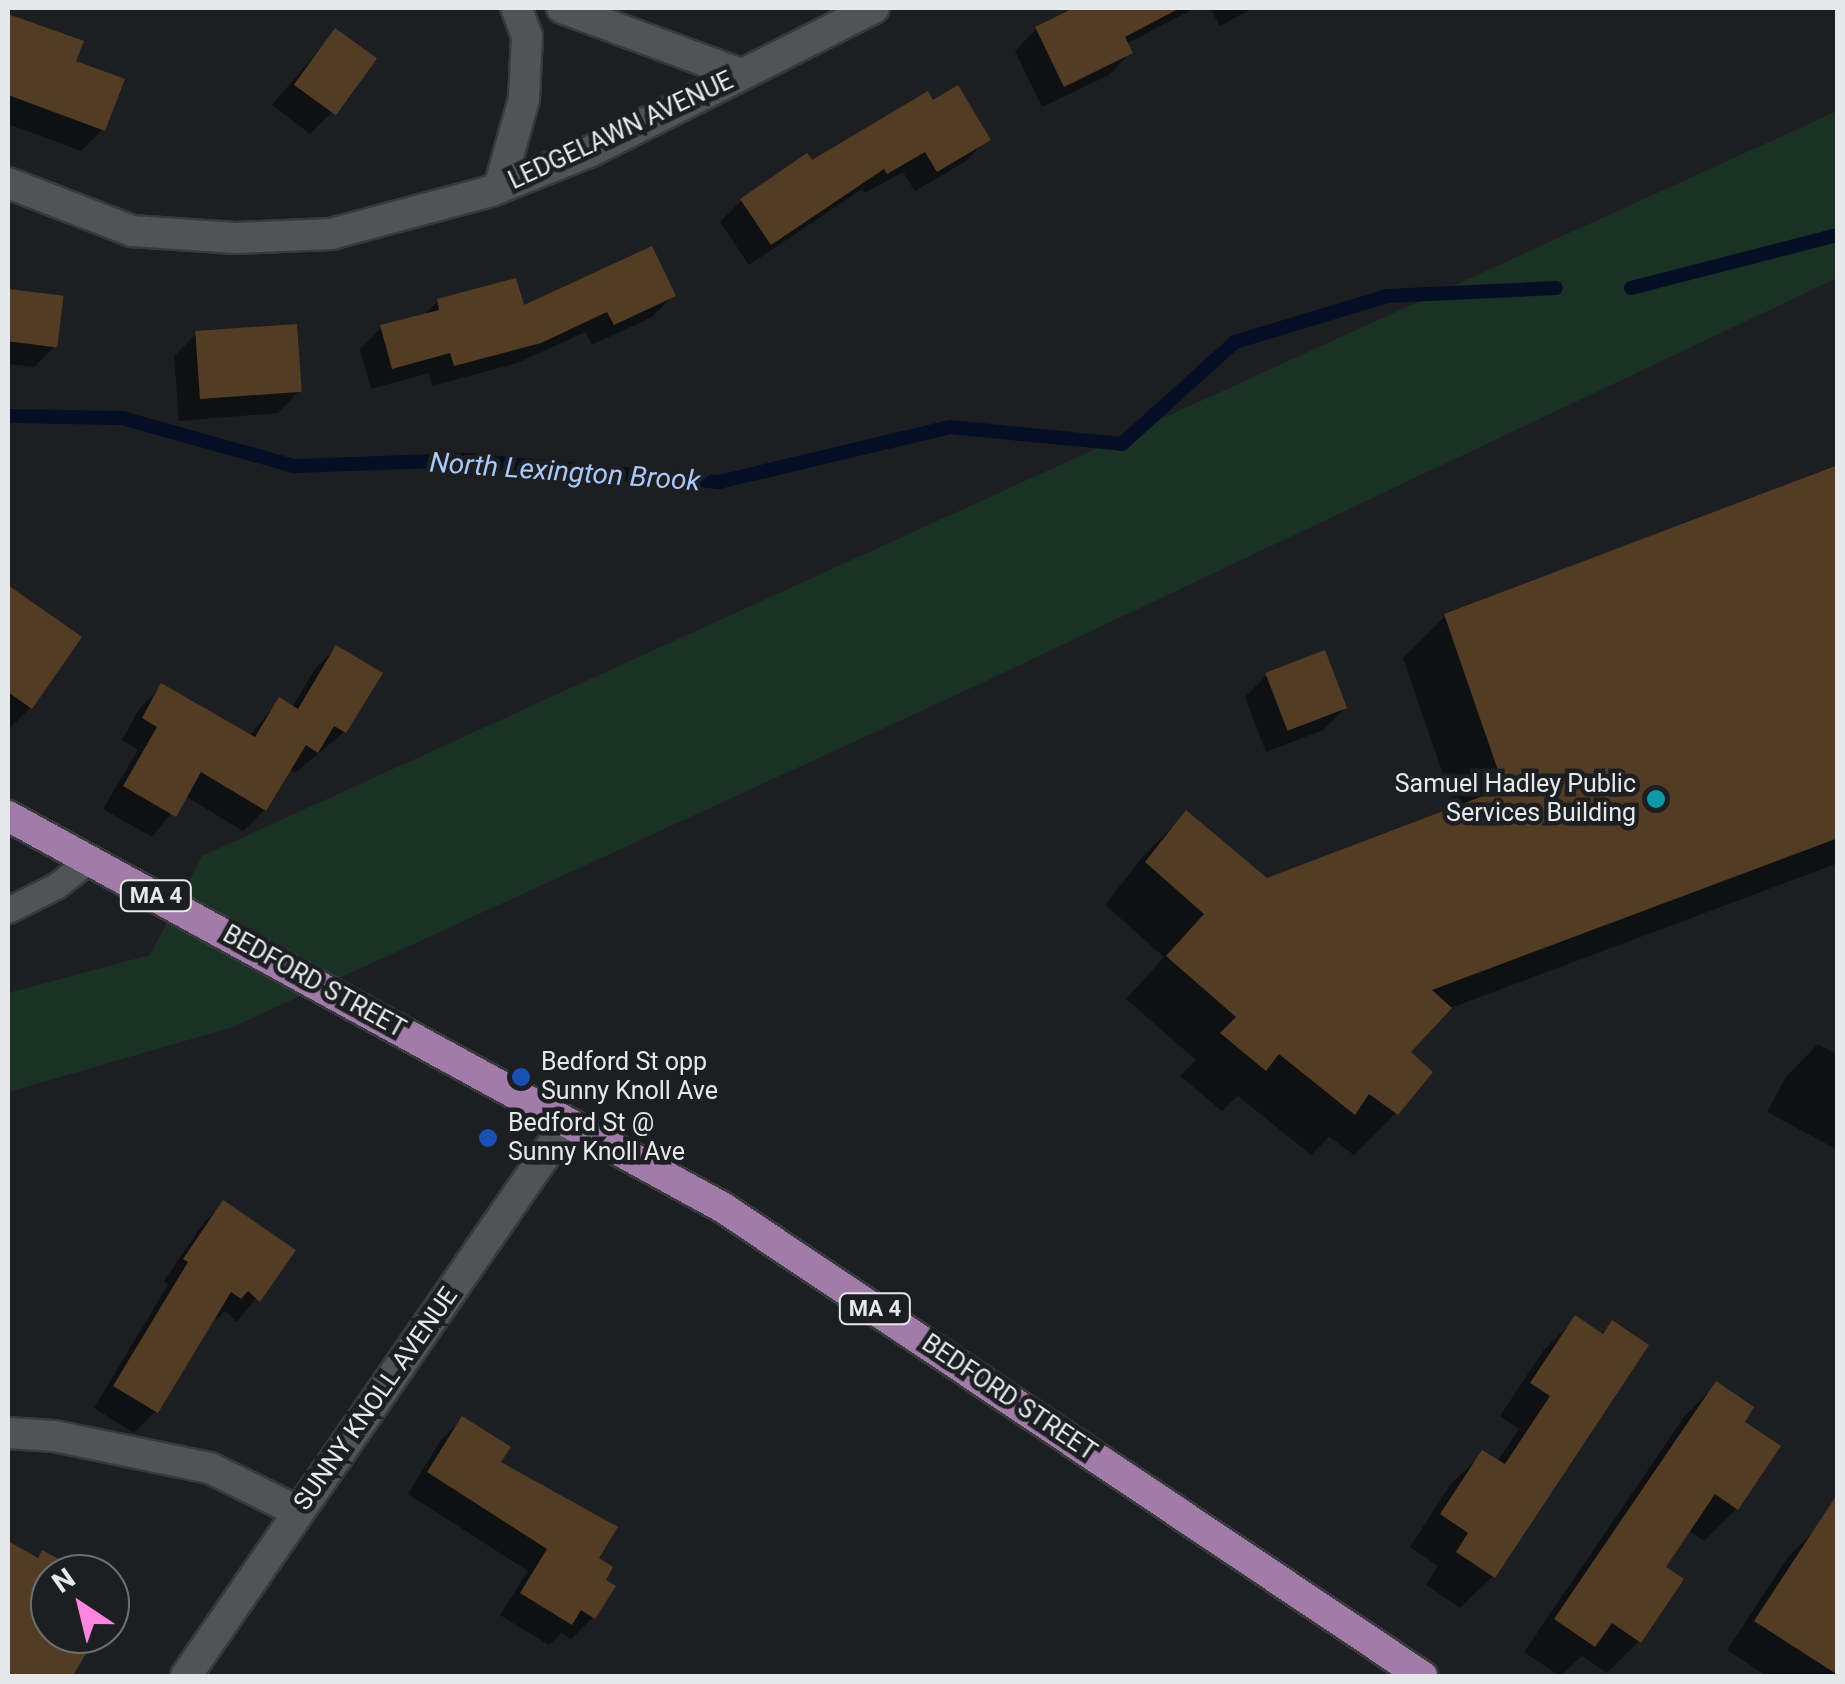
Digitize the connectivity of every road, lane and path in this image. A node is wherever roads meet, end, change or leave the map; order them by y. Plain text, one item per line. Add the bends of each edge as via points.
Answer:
1 (516, 8) edge
2 (562, 8) edge
3 (874, 8) edge
4 (740, 74) junction
5 (8, 183) edge
6 (499, 188) junction
7 (8, 816) edge
8 (89, 860) junction
9 (8, 910) edge
10 (566, 1123) junction
11 (8, 1434) edge
12 (297, 1510) junction
13 (186, 1676) edge
14 (1422, 1676) edge

1 - 6 street via 526,36 524,100
2 - 4 street
3 - 4 street, LEDGELAWN AVENUE
4 - 6 street, LEDGELAWN AVENUE via 588,152
5 - 6 street, LEDGELAWN AVENUE via 132,231 236,238 330,234
7 - 8 main road, BEDFORD STREET / MA 4
8 - 9 lane
8 - 10 main road, BEDFORD STREET / MA 4
10 - 12 street, SUNNY KNOLL AVENUE
10 - 14 main road, BEDFORD STREET / MA 4 via 722,1208
11 - 12 street via 54,1436 210,1468
12 - 13 street, SUNNY KNOLL AVENUE

